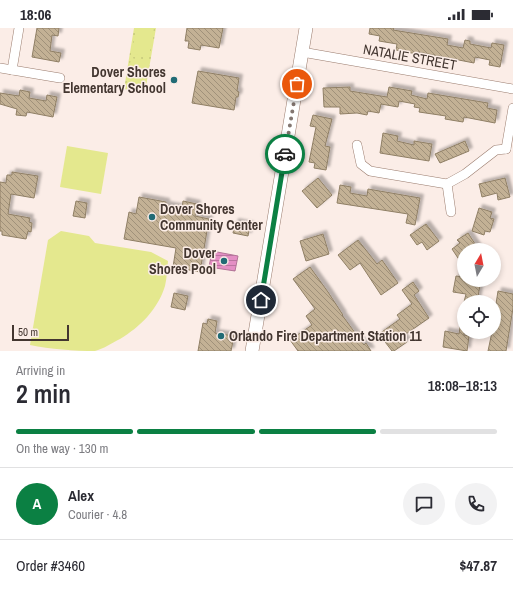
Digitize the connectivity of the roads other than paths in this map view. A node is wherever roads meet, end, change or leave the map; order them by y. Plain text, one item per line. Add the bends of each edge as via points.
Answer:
1 (19, 28) edge
2 (306, 28) edge
3 (302, 52) junction
4 (0, 68) edge
5 (12, 70) junction
6 (60, 78) dead end
7 (513, 89) edge
8 (513, 108) edge
9 (357, 145) dead end
10 (509, 152) edge
11 (448, 184) junction
12 (451, 212) dead end
13 (252, 351) edge

1 - 5 street
2 - 3 street
3 - 7 street, NATALIE STREET
3 - 13 street
4 - 5 street
5 - 6 street
8 - 10 street
9 - 11 street via 361,164 370,171
10 - 11 street via 496,150
11 - 12 street

